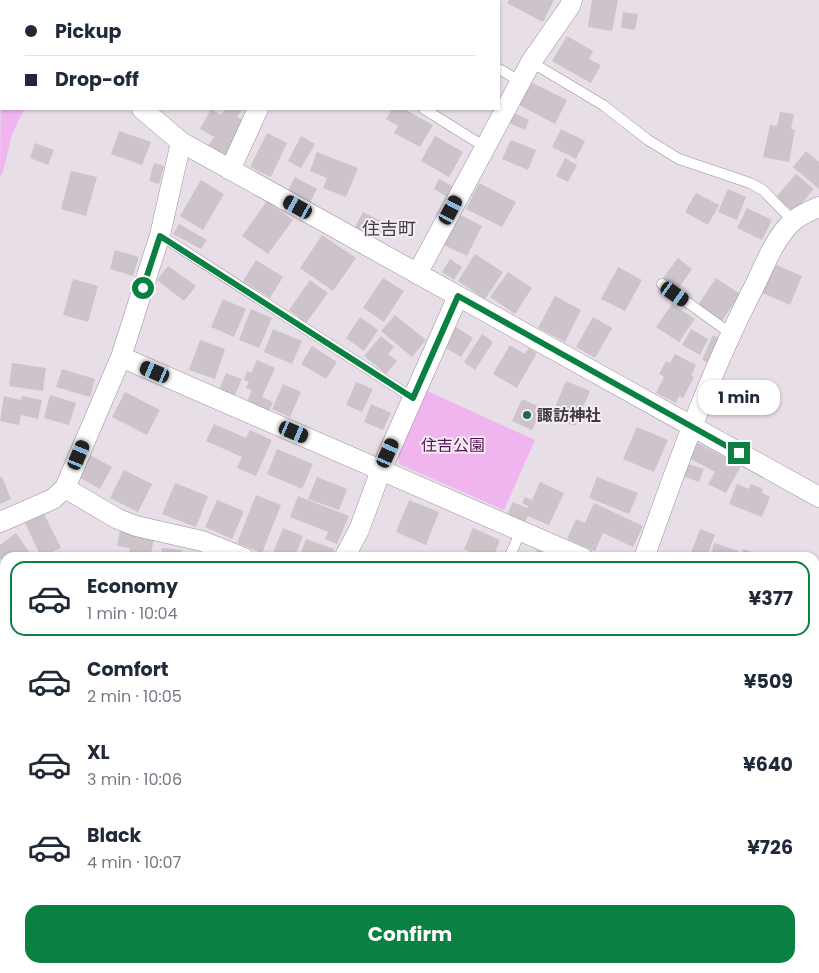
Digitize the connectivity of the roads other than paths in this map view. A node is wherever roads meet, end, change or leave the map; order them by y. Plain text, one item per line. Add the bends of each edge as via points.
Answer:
1 (572, 0) edge
2 (531, 62) junction
3 (500, 70) edge
4 (520, 81) junction
5 (143, 110) edge
6 (258, 110) edge
7 (426, 110) edge
8 (181, 142) junction
9 (485, 147) junction
10 (230, 170) junction
11 (819, 208) edge
12 (793, 221) junction
13 (160, 236) junction
14 (417, 274) junction
15 (662, 284) dead end
16 (458, 296) junction
17 (730, 333) junction
18 (120, 357) junction
19 (413, 398) junction
20 (691, 426) junction
21 (381, 470) junction
22 (65, 488) junction
23 (819, 497) edge
24 (0, 522) edge
25 (521, 530) junction
26 (230, 552) edge
27 (347, 552) edge
28 (512, 552) edge
29 (570, 552) edge
30 (646, 552) edge

1 - 2 street
2 - 4 street
2 - 12 lane via 603,105 679,159 763,190
3 - 4 lane
4 - 9 street
5 - 8 street
6 - 10 street
7 - 9 lane
8 - 10 street
8 - 13 street
9 - 14 street
10 - 14 street
11 - 12 street via 807,211
12 - 17 street via 779,238
13 - 18 street
13 - 19 lane
14 - 16 street
15 - 17 lane
16 - 19 street
16 - 20 street
17 - 20 street
18 - 21 street
18 - 22 street
19 - 21 street
20 - 23 street
20 - 30 street
21 - 25 street
21 - 27 street via 359,530
22 - 24 street via 53,499
22 - 26 street via 136,526 202,540
25 - 28 lane
25 - 29 street

